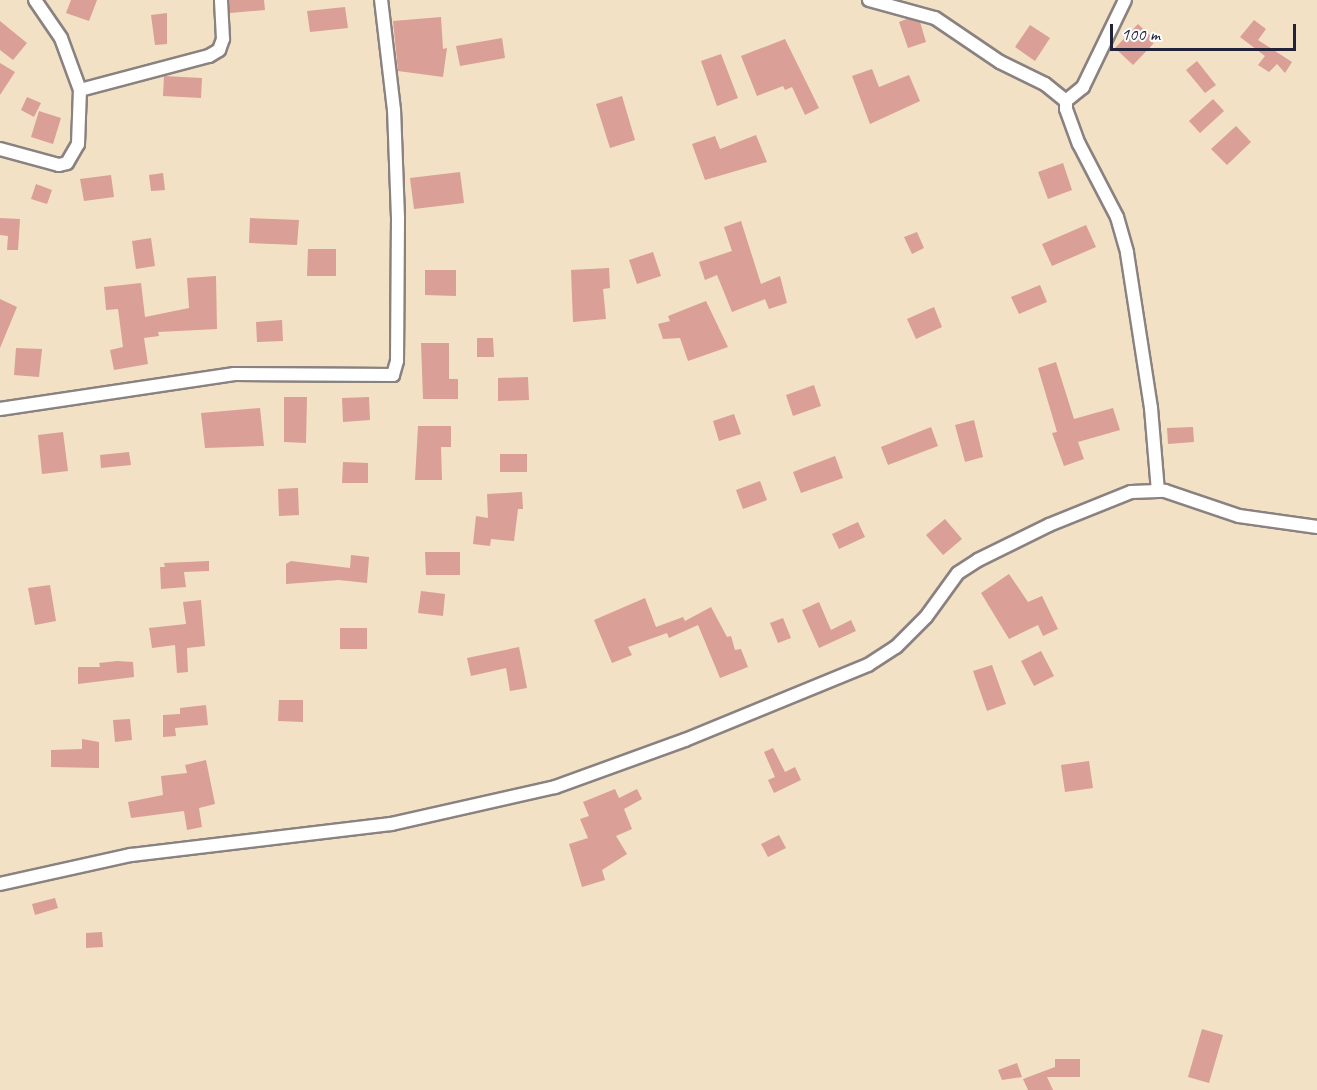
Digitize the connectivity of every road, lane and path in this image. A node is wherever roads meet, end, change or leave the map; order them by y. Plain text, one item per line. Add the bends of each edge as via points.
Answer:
1 (35, 0) edge
2 (221, 0) edge
3 (381, 0) edge
4 (869, 0) edge
5 (1125, 0) edge
6 (80, 90) junction
7 (1066, 101) junction
8 (0, 149) edge
9 (0, 409) edge
10 (1158, 491) junction
11 (1317, 527) edge
12 (0, 884) edge

1 - 6 street via 61,38
2 - 6 street via 223,39 219,50 209,56
3 - 9 street via 394,110 397,361 393,375 234,374
4 - 7 street via 935,18 999,62 1045,84
5 - 7 street via 1083,87
6 - 8 street via 78,144 67,163 59,165
7 - 10 street via 1079,144 1117,218 1127,253 1151,408
10 - 11 street via 1239,516
10 - 12 street via 1131,492 1049,525 978,560 958,573 926,617 896,647 868,665 685,740 555,787 391,824 131,855

